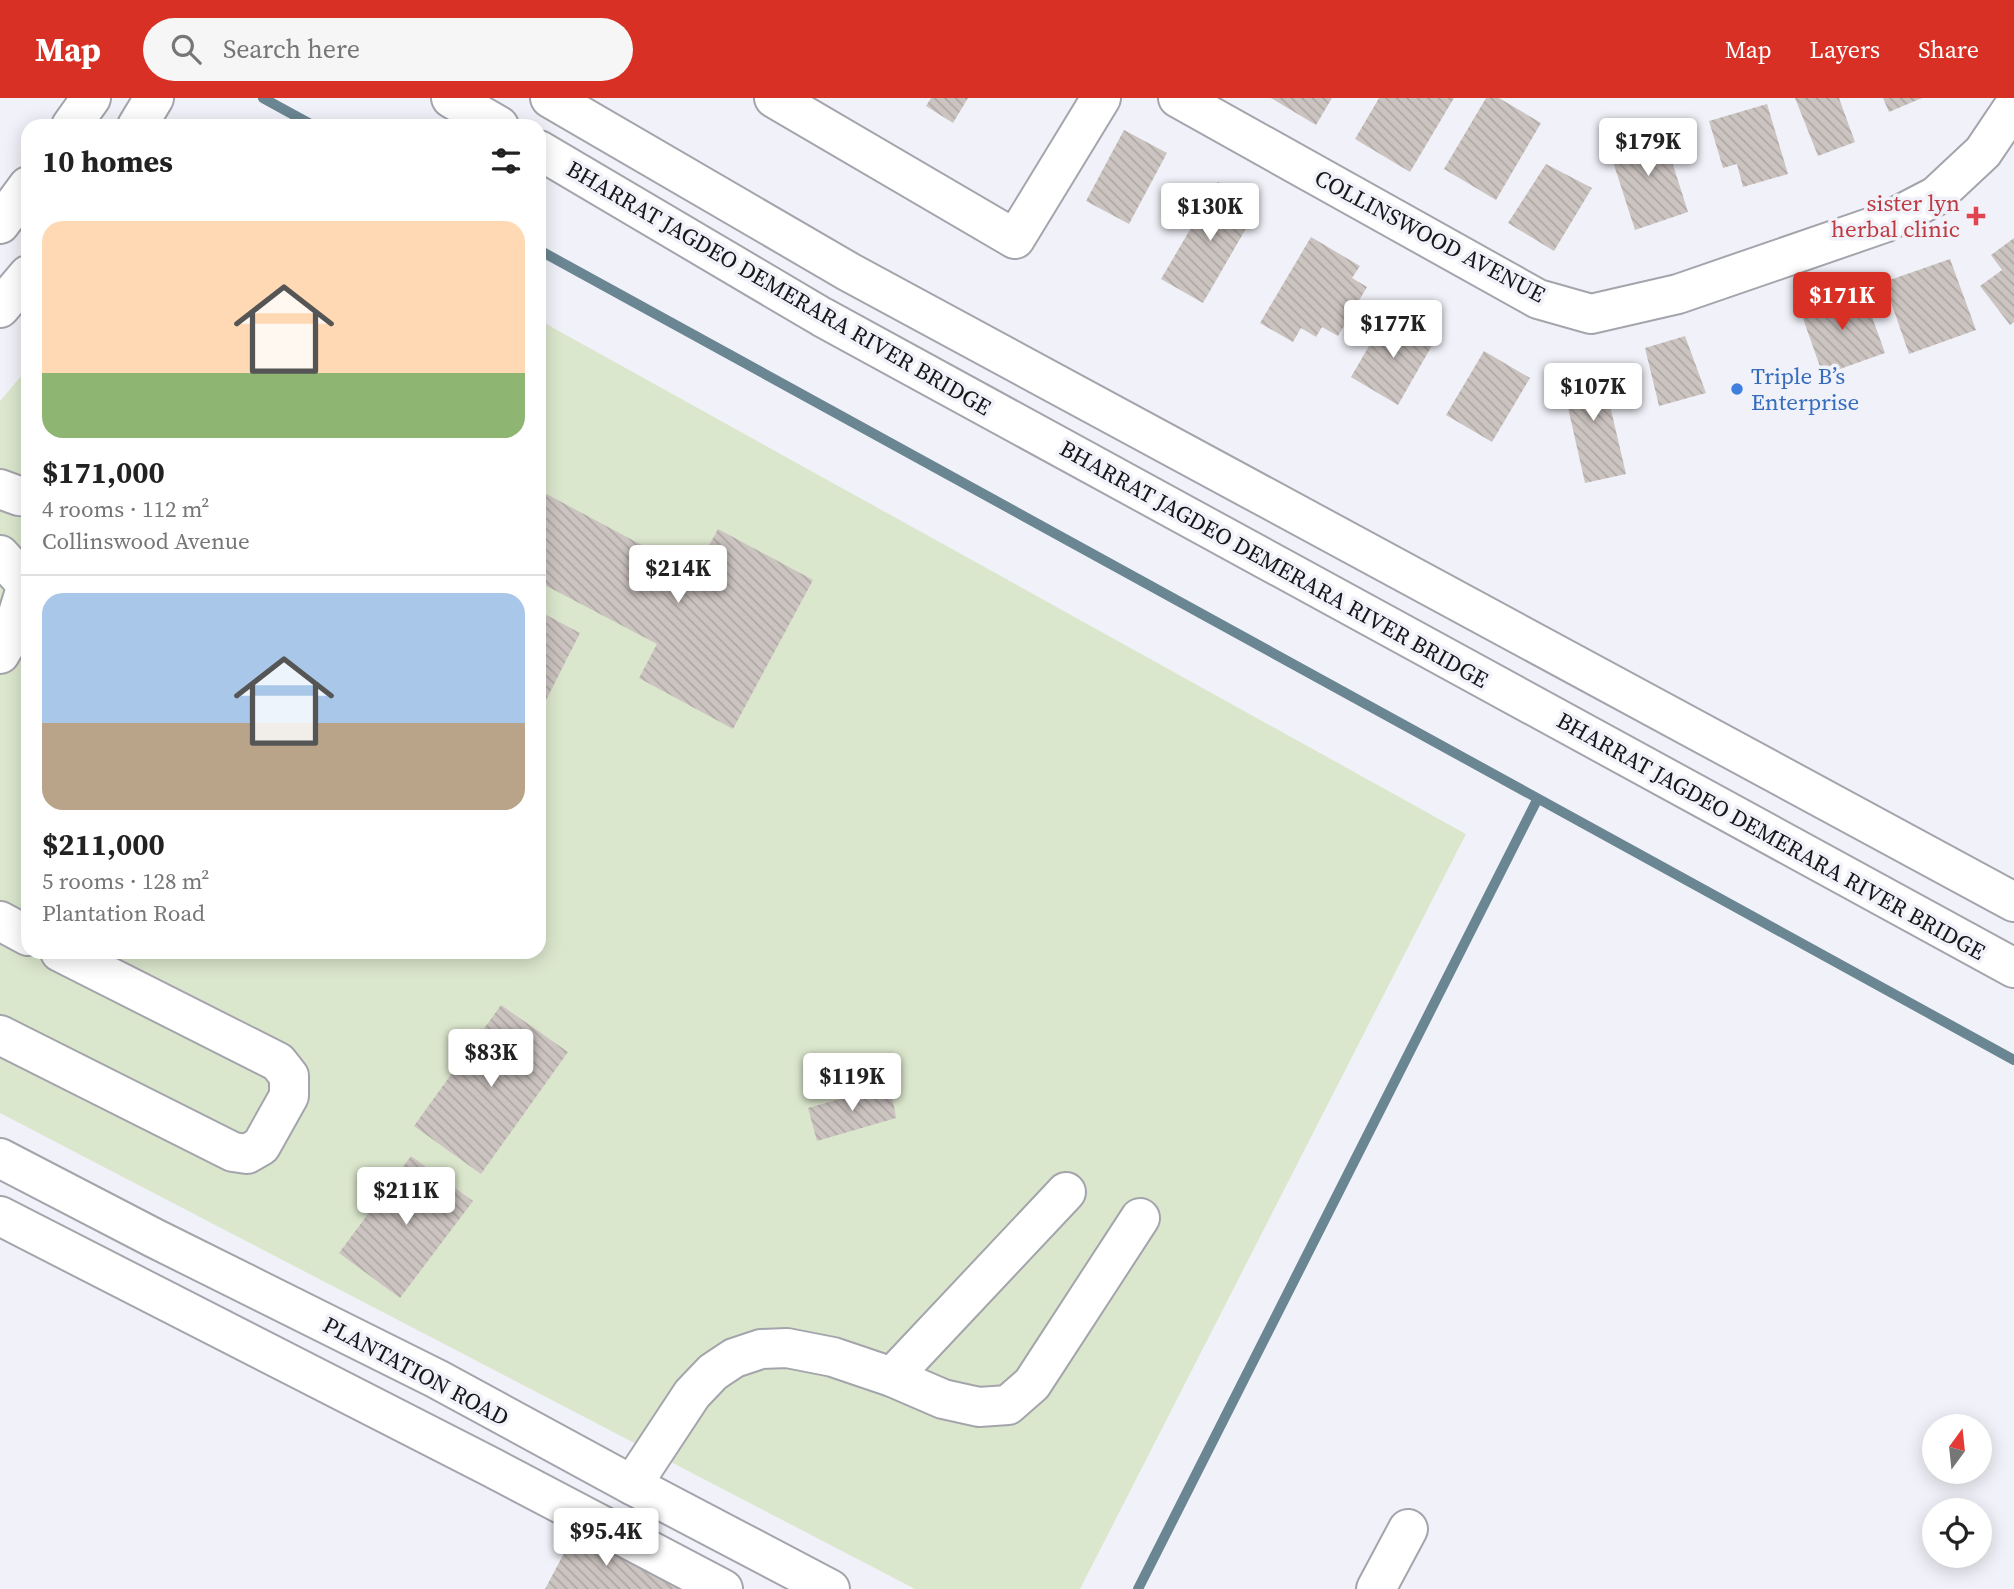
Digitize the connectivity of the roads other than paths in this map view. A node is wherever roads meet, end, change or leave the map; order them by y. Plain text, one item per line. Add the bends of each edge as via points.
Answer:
1 (91, 98) edge
2 (452, 98) edge
3 (550, 98) edge
4 (774, 98) edge
5 (1101, 98) edge
6 (1178, 98) edge
7 (2014, 106) edge
8 (76, 119) edge
9 (487, 119) edge
10 (546, 154) edge
11 (21, 196) edge
12 (0, 224) edge
13 (21, 283) edge
14 (0, 308) edge
15 (0, 489) edge
16 (21, 496) edge
17 (0, 555) edge
18 (21, 576) edge
19 (21, 609) edge
20 (13, 645) edge
21 (2014, 902) edge
22 (0, 921) edge
23 (21, 932) edge
24 (74, 959) edge
25 (2014, 968) edge
26 (0, 1035) edge
27 (0, 1158) edge
28 (1066, 1192) dead end
29 (0, 1216) edge
30 (1140, 1218) dead end
31 (892, 1377) junction
32 (632, 1485) junction
33 (1408, 1529) dead end
34 (723, 1589) edge
35 (830, 1589) edge
36 (1376, 1589) edge

1 - 8 main road
2 - 9 main road
3 - 21 main road via 849,272
4 - 5 main road via 1015,239
6 - 7 main road, COLLINSWOOD AVENUE via 1538,299 1591,314 1678,294 1884,223 1936,196 1983,152
10 - 25 main road, BHARRAT JAGDEO DEMERARA RIVER BRIDGE via 822,317
11 - 12 main road
13 - 14 main road
15 - 16 main road
17 - 18 main road
19 - 20 main road
22 - 23 main road
24 - 26 main road via 278,1062 289,1076 289,1096 261,1146 247,1154 233,1152
27 - 32 main road, PLANTATION ROAD via 437,1379
28 - 31 main road
29 - 34 main road
30 - 31 main road via 1032,1384 1008,1405 979,1407 943,1399
31 - 32 main road via 833,1357 787,1348 761,1349 734,1358 692,1394
32 - 35 main road, PLANTATION ROAD
33 - 36 main road

